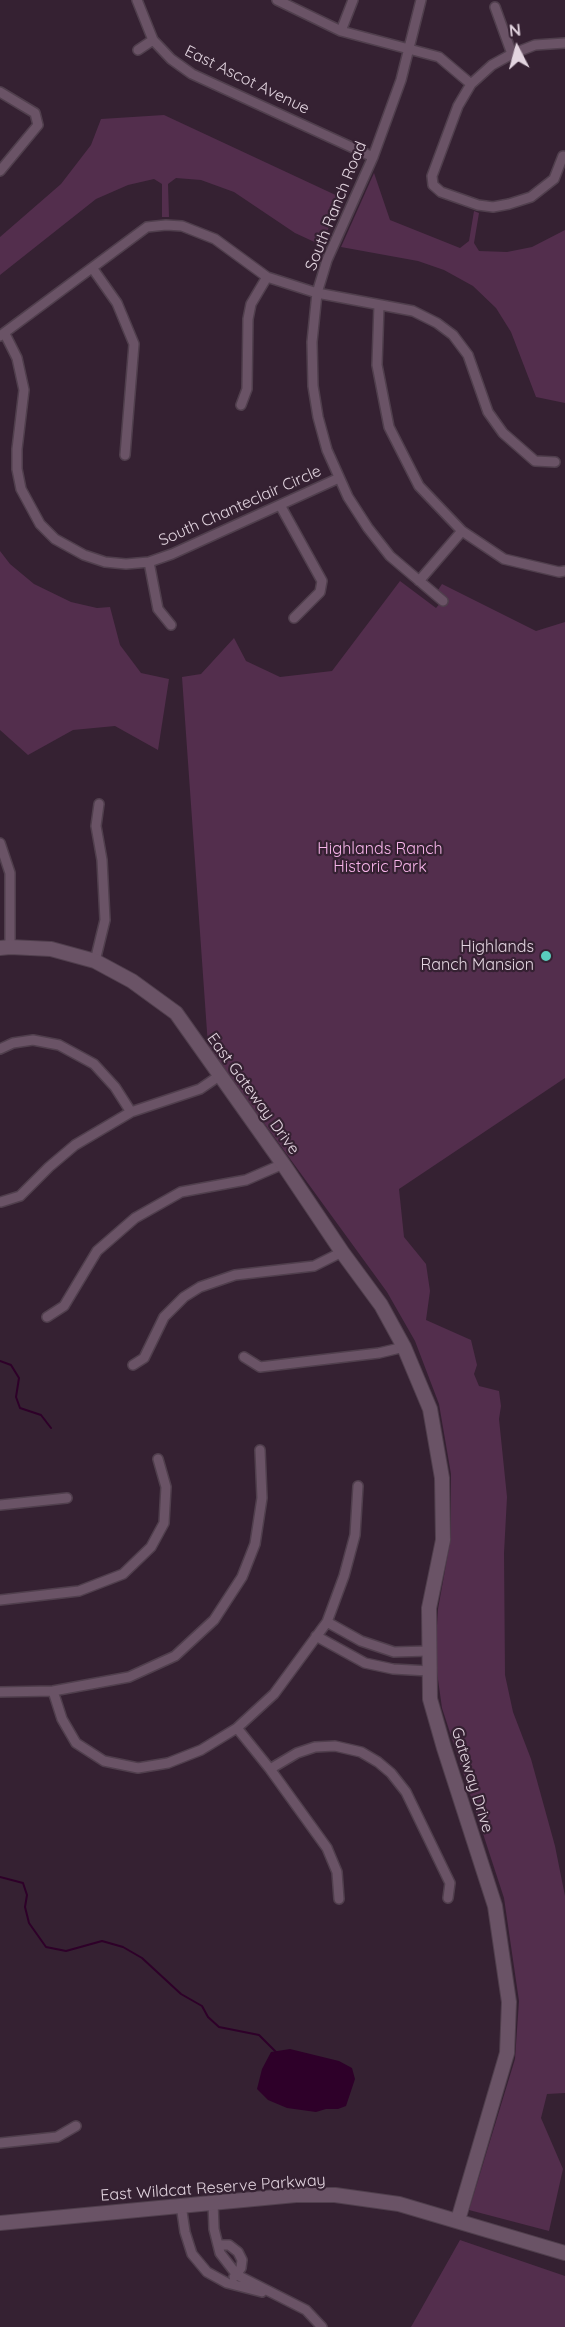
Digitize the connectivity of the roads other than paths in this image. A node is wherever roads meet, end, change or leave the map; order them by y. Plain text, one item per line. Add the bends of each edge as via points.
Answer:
1 (136, 0) edge
2 (277, 0) edge
3 (354, 0) edge
4 (421, 0) edge
5 (495, 7) dead end
6 (341, 31) junction
7 (153, 40) junction
8 (565, 43) edge
9 (410, 48) junction
10 (138, 50) dead end
11 (512, 54) junction
12 (471, 84) junction
13 (0, 92) edge
14 (563, 156) dead end
15 (373, 157) junction
16 (0, 171) edge
17 (93, 268) junction
18 (267, 277) junction
19 (317, 293) junction
20 (379, 305) junction
21 (3, 335) edge
22 (241, 405) dead end
23 (125, 454) dead end
24 (555, 462) dead end
25 (339, 478) junction
26 (280, 505) junction
27 (462, 531) junction
28 (149, 562) junction
29 (565, 571) edge
30 (419, 581) junction
31 (443, 601) dead end
32 (294, 618) dead end
33 (171, 625) dead end
34 (99, 804) dead end
35 (0, 843) edge
36 (5, 947) edge
37 (95, 961) junction
38 (0, 1049) edge
39 (219, 1076) junction
40 (131, 1112) junction
41 (283, 1164) junction
42 (1, 1202) edge
43 (342, 1252) junction
44 (47, 1317) dead end
45 (404, 1347) junction
46 (244, 1357) dead end
47 (134, 1365) dead end
48 (260, 1450) dead end
49 (158, 1459) dead end
50 (358, 1486) dead end
51 (68, 1498) dead end
52 (0, 1505) edge
53 (0, 1600) edge
54 (327, 1622) junction
55 (316, 1636) junction
56 (429, 1651) junction
57 (429, 1671) junction
58 (53, 1691) junction
59 (0, 1692) edge
60 (237, 1728) junction
61 (270, 1769) junction
62 (448, 1898) dead end
63 (339, 1899) dead end
64 (76, 2126) dead end
65 (0, 2143) edge
66 (213, 2202) junction
67 (181, 2205) junction
68 (458, 2220) junction
69 (0, 2223) edge
70 (218, 2245) junction
71 (565, 2253) edge
72 (237, 2275) junction
73 (227, 2283) junction
74 (273, 2294) junction
75 (322, 2327) edge

1 - 7 street, East Ascot Avenue
2 - 6 street
3 - 6 street
4 - 9 street, South Ranch Road
5 - 11 street
6 - 9 street
7 - 10 street
7 - 15 street, East Ascot Avenue via 192,74
8 - 11 street via 535,45
9 - 12 street via 439,57
9 - 15 street, South Ranch Road
11 - 12 street
12 - 14 street via 458,106 432,176 433,185 441,192 478,205 509,204 531,197 554,179
13 - 16 street via 34,113 38,125
15 - 19 street, South Ranch Road via 327,260
17 - 18 street via 147,228 166,225 182,226 215,239
17 - 21 street
17 - 23 street via 117,303 134,344
18 - 19 street
18 - 22 street via 251,304 247,389
19 - 20 street
19 - 25 street, South Ranch Road via 313,386 323,435
20 - 24 street via 413,311 453,335 468,355 488,411 503,433 535,461
20 - 27 street via 377,365 389,428 419,486
21 - 28 street, South Chanteclair Circle via 17,358 24,390 17,470 21,489 40,524 56,539 84,555 105,562
25 - 26 street, South Chanteclair Circle
25 - 30 street, South Ranch Road via 368,528 390,556
26 - 28 street, South Chanteclair Circle
26 - 32 street via 322,581 320,592
27 - 29 street via 504,559
27 - 30 street
28 - 33 street via 158,609
30 - 31 street, South Ranch Road
34 - 37 street via 96,826 105,920
35 - 36 street via 10,873
36 - 37 street, East Gateway Drive via 51,949
37 - 39 street, East Gateway Drive via 132,981 176,1013
38 - 40 street via 33,1040 59,1045 94,1064 116,1086
39 - 40 street via 201,1089
39 - 41 street, East Gateway Drive
40 - 42 street via 75,1145 20,1197
41 - 43 street, East Gateway Drive
41 - 44 street via 246,1180 181,1192 135,1218 97,1251 64,1306
43 - 45 street, East Gateway Drive via 381,1305
43 - 47 street via 314,1266 236,1275 200,1287 164,1317 144,1358
45 - 46 street via 260,1366
45 - 56 street, Gateway Drive via 430,1409 442,1478 443,1540 429,1608
48 - 58 street via 262,1498 255,1544 242,1577 214,1620 175,1656 129,1677
49 - 53 street via 166,1487 164,1523 151,1547 123,1574 79,1591
50 - 54 street via 355,1535
51 - 52 street
54 - 55 street
54 - 56 street via 361,1641 394,1652
55 - 57 street via 365,1662 393,1670
55 - 60 street via 274,1694
56 - 57 street, Gateway Drive
57 - 68 street, Gateway Drive via 430,1699 438,1728 495,1906 509,2002 507,2053
58 - 59 street
58 - 60 street via 62,1719 76,1743 104,1761 138,1768 168,1763 201,1750
60 - 61 street
61 - 62 street via 315,1747 335,1746 361,1752 378,1762 406,1792 450,1883
61 - 63 street via 327,1848 337,1872
64 - 65 street via 57,2137
66 - 67 street, East Wildcat Reserve Parkway
66 - 68 street, East Wildcat Reserve Parkway via 335,2195 399,2204
66 - 70 street
67 - 69 street, East Wildcat Reserve Parkway
67 - 73 street via 192,2254 207,2272
68 - 71 street, East Wildcat Reserve Parkway
70 - 72 street
70 - 72 street via 229,2245 238,2252 242,2259
72 - 73 street
72 - 74 street
73 - 74 street
74 - 75 street via 306,2310

